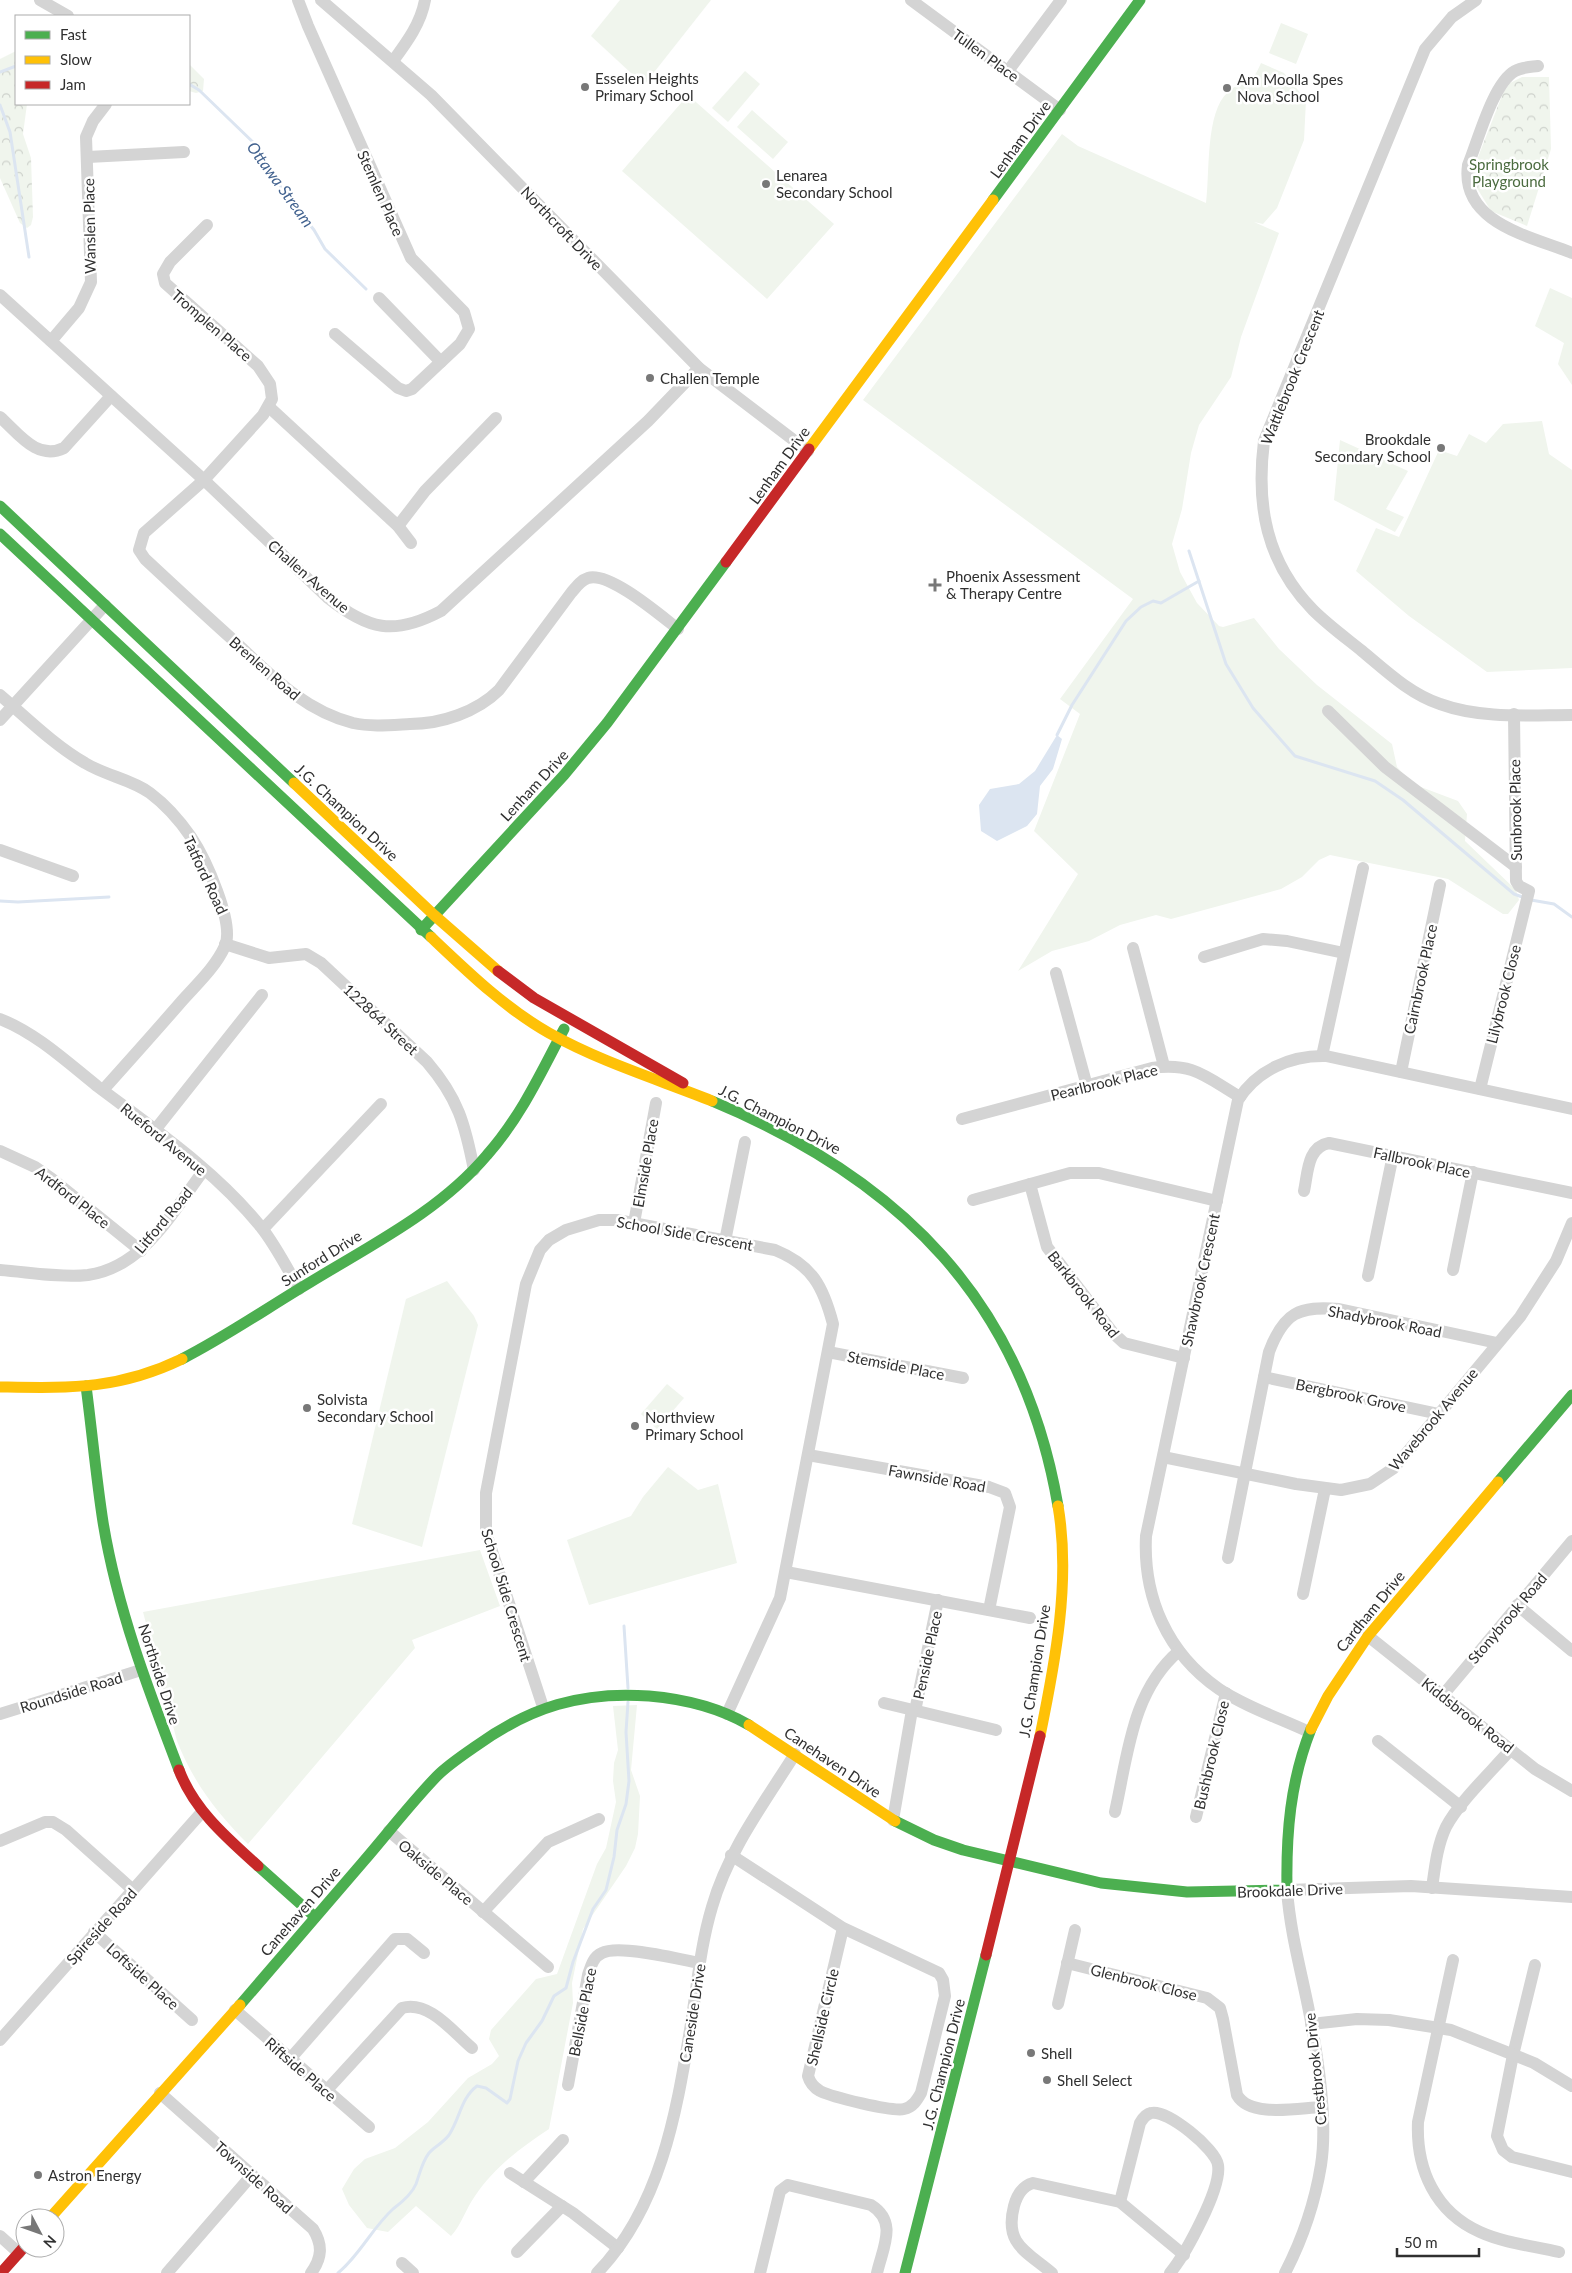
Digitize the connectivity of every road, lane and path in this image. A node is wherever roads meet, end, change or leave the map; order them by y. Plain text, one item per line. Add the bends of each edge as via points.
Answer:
1 (40, 0) edge
2 (298, 0) edge
3 (321, 0) edge
4 (425, 0) edge
5 (911, 0) edge
6 (1060, 0) edge
7 (1140, 0) edge
8 (1476, 0) edge
9 (66, 15) edge
10 (393, 61) junction
11 (1538, 66) dead end
12 (1008, 71) junction
13 (105, 105) edge
14 (1060, 110) junction
15 (184, 152) dead end
16 (88, 157) junction
17 (207, 225) dead end
18 (1572, 252) edge
19 (0, 296) edge
20 (379, 298) dead end
21 (335, 334) dead end
22 (51, 341) junction
23 (441, 362) junction
24 (699, 368) junction
25 (110, 396) junction
26 (269, 407) junction
27 (0, 417) edge
28 (496, 418) dead end
29 (808, 451) junction
30 (204, 480) junction
31 (0, 506) edge
32 (398, 526) junction
33 (0, 534) edge
34 (411, 543) dead end
35 (105, 606) junction
36 (92, 620) junction
37 (678, 629) junction
38 (0, 695) edge
39 (13, 706) junction
40 (1328, 711) dead end
41 (1514, 714) junction
42 (1572, 716) edge
43 (0, 720) edge
44 (0, 850) edge
45 (1516, 867) junction
46 (1363, 868) dead end
47 (73, 876) dead end
48 (1440, 885) dead end
49 (1527, 899) joint
50 (434, 915) junction
51 (421, 930) junction
52 (225, 944) junction
53 (1133, 948) dead end
54 (1344, 953) junction
55 (1204, 957) dead end
56 (1056, 973) dead end
57 (262, 995) dead end
58 (570, 1018) junction
59 (0, 1019) edge
60 (559, 1039) junction
61 (1322, 1056) junction
62 (1164, 1066) junction
63 (1401, 1072) junction
64 (1087, 1086) junction
65 (1480, 1089) junction
66 (103, 1090) junction
67 (1240, 1097) junction
68 (704, 1098) junction
69 (656, 1103) dead end
70 (381, 1104) dead end
71 (1572, 1109) edge
72 (962, 1119) dead end
73 (154, 1130) junction
74 (745, 1142) dead end
75 (0, 1151) edge
76 (1393, 1155) junction
77 (204, 1170) junction
78 (474, 1170) junction
79 (1473, 1172) junction
80 (1030, 1184) junction
81 (1304, 1191) dead end
82 (1572, 1193) edge
83 (973, 1200) dead end
84 (1217, 1201) junction
85 (1572, 1223) edge
86 (634, 1224) junction
87 (263, 1229) junction
88 (725, 1241) junction
89 (141, 1251) junction
90 (0, 1270) edge
91 (1453, 1270) dead end
92 (1368, 1276) dead end
93 (299, 1289) junction
94 (1497, 1343) junction
95 (828, 1352) junction
96 (1184, 1358) junction
97 (1264, 1377) junction
98 (963, 1378) dead end
99 (86, 1386) junction
100 (0, 1387) edge
101 (1572, 1395) edge
102 (1438, 1414) junction
103 (808, 1455) junction
104 (1163, 1457) junction
105 (1244, 1473) junction
106 (1325, 1489) junction
107 (1572, 1542) edge
108 (1228, 1558) dead end
109 (786, 1572) junction
110 (1303, 1594) dead end
111 (938, 1600) junction
112 (1517, 1606) junction
113 (989, 1610) junction
114 (1030, 1618) dead end
115 (1368, 1636) junction
116 (1179, 1651) junction
117 (1572, 1651) edge
118 (141, 1670) junction
119 (1226, 1693) junction
120 (1443, 1695) junction
121 (884, 1703) dead end
122 (543, 1707) junction
123 (914, 1710) junction
124 (0, 1714) edge
125 (727, 1714) junction
126 (996, 1730) dead end
127 (1309, 1732) junction
128 (1378, 1741) dead end
129 (1511, 1749) junction
130 (795, 1754) junction
131 (1572, 1791) edge
132 (1461, 1807) junction
133 (202, 1812) junction
134 (1115, 1812) dead end
135 (1196, 1817) dead end
136 (599, 1819) dead end
137 (893, 1820) junction
138 (389, 1831) junction
139 (0, 1840) edge
140 (732, 1855) junction
141 (1010, 1862) junction
142 (1432, 1888) junction
143 (133, 1890) junction
144 (1287, 1890) junction
145 (1572, 1897) edge
146 (482, 1912) junction
147 (315, 1918) junction
148 (843, 1928) junction
149 (1074, 1930) dead end
150 (94, 1932) junction
151 (424, 1953) dead end
152 (1453, 1960) dead end
153 (699, 1963) junction
154 (1067, 1963) junction
155 (1536, 1965) dead end
156 (548, 1967) dead end
157 (1058, 2004) dead end
158 (235, 2010) junction
159 (192, 2020) dead end
160 (1310, 2024) junction
161 (1438, 2027) junction
162 (0, 2040) edge
163 (472, 2048) dead end
164 (1513, 2055) junction
165 (290, 2059) junction
166 (568, 2085) dead end
167 (1572, 2086) edge
168 (326, 2091) junction
169 (160, 2093) junction
170 (1321, 2107) junction
171 (369, 2127) dead end
172 (562, 2140) dead end
173 (1572, 2172) edge
174 (510, 2174) dead end
175 (252, 2175) junction
176 (524, 2182) junction
177 (1120, 2202) junction
178 (562, 2206) junction
179 (59, 2208) edge
180 (0, 2236) edge
181 (15, 2246) edge
182 (618, 2248) junction
183 (517, 2252) dead end
184 (1559, 2252) dead end
185 (1184, 2256) junction
186 (15, 2258) edge
187 (402, 2263) dead end
188 (1, 2273) edge
189 (167, 2273) edge
190 (311, 2273) edge
191 (413, 2273) edge
192 (597, 2273) edge
193 (760, 2273) edge
194 (877, 2273) edge
195 (905, 2273) edge
196 (1052, 2273) edge
197 (1170, 2273) edge
198 (1285, 2273) edge

1 - 9 street
2 - 23 street, Stemlen Place via 410,258 464,312 469,321 467,336
3 - 10 street, Northcroft Drive
4 - 10 street via 423,12
5 - 12 street, Tullen Place
6 - 12 street
7 - 14 street, Lenham Drive
8 - 41 street, Wattlebrook Crescent via 1452,17 1425,49 1264,442 1260,483 1264,521 1277,560 1313,610 1416,693 1459,710
10 - 24 street, Northcroft Drive via 506,169
11 - 18 street via 1516,70 1502,84 1466,177 1476,205 1494,221
12 - 14 street, Tullen Place
13 - 16 street, Wanslen Place via 86,137
14 - 29 street, Lenham Drive
15 - 16 street, Wanslen Place
16 - 22 street, Wanslen Place via 91,282 79,308
17 - 26 street, Tromplen Place via 170,262 163,274 165,283 258,366 272,391
19 - 22 street, Challen Avenue
20 - 23 street
21 - 23 street, Stemlen Place via 404,391 412,389
22 - 25 street, Challen Avenue
24 - 29 street, Northcroft Drive
24 - 30 street, Challen Avenue via 634,434 442,611 410,626 377,625 346,612
25 - 27 street via 64,448 54,453 32,446
25 - 30 street, Challen Avenue
26 - 30 street
26 - 32 street
28 - 32 street via 425,491
29 - 37 street, Lenham Drive
30 - 37 street, Brenlen Road via 144,533 140,542 142,556 295,697 353,723 421,724 441,720 489,700 571,593 587,578 613,583
31 - 35 street, J.G. Champion Drive
32 - 34 street
33 - 36 street, J.G. Champion Drive
35 - 36 street
35 - 50 street, J.G. Champion Drive
36 - 39 street
36 - 51 street, J.G. Champion Drive
37 - 50 street, Lenham Drive via 586,750
38 - 39 street, Tatford Road
39 - 43 street
39 - 52 street, Tatford Road via 63,749 86,764 149,792 176,817 192,838 222,904 228,932
40 - 45 street via 1385,768
41 - 42 street, Wattlebrook Crescent
41 - 45 street, Sunbrook Place
44 - 47 street
45 - 49 street, Sunbrook Place via 1516,881 1529,891
46 - 54 street
48 - 63 street, Cairnbrook Place
49 - 65 street, Lilybrook Close
50 - 51 street, Lenham Drive
50 - 58 street, J.G. Champion Drive via 510,982
51 - 60 street, J.G. Champion Drive via 487,990
52 - 66 street, Tatford Road via 210,970
52 - 78 street, 122864 Street via 269,958 306,954 326,968 442,1079 458,1107
53 - 62 street
54 - 55 street via 1262,939
54 - 61 street
56 - 64 street
57 - 73 street
58 - 60 street, Sunford Drive
58 - 68 street, J.G. Champion Drive via 677,1078
59 - 66 street, Rueford Avenue via 40,1041
60 - 68 street, J.G. Champion Drive via 662,1084
60 - 78 street, Sunford Drive via 522,1108 502,1138
61 - 63 street, Shawbrook Crescent
61 - 67 street, Shawbrook Crescent via 1311,1055 1283,1062 1247,1086
62 - 64 street, Pearlbrook Place
62 - 67 street, Pearlbrook Place via 1194,1071
63 - 65 street, Shawbrook Crescent
64 - 72 street, Pearlbrook Place
65 - 71 street, Shawbrook Crescent
66 - 73 street, Rueford Avenue
67 - 84 street, Shawbrook Crescent
68 - 141 street, J.G. Champion Drive via 808,1147 875,1191 908,1218 973,1291 994,1324 1031,1402 1054,1480 1062,1568 1056,1644
69 - 86 street, Elmside Place
70 - 87 street
73 - 77 street, Rueford Avenue
74 - 88 street
75 - 89 street, Ardford Place via 35,1167
76 - 79 street, Fallbrook Place
76 - 81 street, Fallbrook Place via 1321,1145 1312,1154
76 - 92 street
77 - 87 street, Rueford Avenue
77 - 89 street, Litford Road
78 - 93 street, Sunford Drive via 418,1216
79 - 82 street, Fallbrook Place
79 - 91 street
80 - 83 street
80 - 84 street via 1070,1173 1099,1173
80 - 96 street, Barkbrook Road via 1047,1247 1113,1333 1124,1344
84 - 96 street, Shawbrook Crescent
85 - 94 street, Wavebrook Avenue via 1539,1290
86 - 88 street, School Side Crescent
86 - 122 street, School Side Crescent via 617,1220 584,1223 549,1240 540,1250 526,1284 498,1424 486,1493 486,1533
87 - 93 street, Rueford Avenue
88 - 95 street, School Side Crescent via 775,1250 792,1257 809,1270 827,1302 833,1324
89 - 90 street, Litford Road via 105,1272 86,1275
93 - 99 street, Sunford Drive via 206,1348 176,1362 126,1380
94 - 97 street, Shadybrook Road via 1339,1309 1313,1308 1301,1310 1282,1326 1269,1352
94 - 102 street, Wavebrook Avenue
95 - 98 street, Stemside Place
95 - 103 street, School Side Crescent
96 - 104 street, Shawbrook Crescent
97 - 102 street, Bergbrook Grove
97 - 105 street, Shadybrook Road
99 - 100 street, Sunford Drive
99 - 118 street, Northside Drive via 103,1523
101 - 115 street, Cardham Drive
102 - 106 street, Wavebrook Avenue via 1394,1468 1382,1477 1356,1488
103 - 109 street, School Side Crescent
103 - 113 street, Fawnside Road via 989,1487 1005,1493 1010,1507
104 - 105 street, Wavebrook Avenue
104 - 116 street, Shawbrook Crescent via 1146,1536 1145,1556 1152,1599 1161,1622
105 - 106 street, Wavebrook Avenue
105 - 108 street, Shadybrook Road
106 - 110 street
107 - 112 street, Stonybrook Road
109 - 111 street
109 - 125 street, School Side Crescent via 780,1598
111 - 113 street
111 - 123 street, Penside Place
112 - 117 street
112 - 120 street, Stonybrook Road
113 - 114 street
115 - 120 street, Kiddsbrook Road
115 - 127 street, Cardham Drive via 1324,1699
116 - 119 street, Shawbrook Crescent via 1197,1671
116 - 134 street via 1155,1676 1139,1706
118 - 124 street, Roundside Road
118 - 133 street, Northside Drive via 183,1781
119 - 127 street, Shawbrook Crescent
119 - 135 street, Bushbrook Close
120 - 129 street, Kiddsbrook Road
121 - 123 street, Penside Place
122 - 125 street, Canehaven Drive via 566,1700 638,1694 684,1700
122 - 138 street, Canehaven Drive via 477,1742 438,1775
123 - 126 street, Penside Place
123 - 137 street
125 - 130 street, Canehaven Drive
127 - 144 street, Cardham Drive via 1295,1775 1287,1821 1284,1849
128 - 132 street
129 - 131 street, Kiddsbrook Road
129 - 132 street
130 - 137 street, Canehaven Drive
130 - 140 street, Caneside Drive
132 - 142 street via 1446,1827 1438,1849
133 - 143 street, Spireside Road
133 - 147 street, Northside Drive via 240,1852
136 - 146 street, Oakside Place via 548,1842
137 - 141 street, Canehaven Drive via 935,1841
138 - 146 street, Oakside Place
138 - 147 street, Canehaven Drive
139 - 143 street via 45,1822 53,1822
140 - 148 street, Shellside Circle
140 - 153 street, Caneside Drive via 711,1909
141 - 144 street, Brookdale Drive via 1152,1890
141 - 195 street, J.G. Champion Drive
142 - 144 street, Brookdale Drive
142 - 145 street, Brookdale Drive
143 - 150 street, Spireside Road
144 - 160 street, Crestbrook Drive via 1290,1925
146 - 156 street, Oakside Place
147 - 158 street, Canehaven Drive
148 - 148 street, Shellside Circle via 939,1972 943,1980 945,1996 921,2094 914,2104 904,2109 890,2109 828,2094 810,2082 808,2076
149 - 154 street
150 - 159 street, Loftside Place
150 - 162 street, Spireside Road
151 - 165 street via 407,1939 395,1940
152 - 161 street
153 - 166 street, Bellside Place via 616,1949 600,1954 592,1961
153 - 182 street, Caneside Drive via 676,2110 663,2157 644,2206
154 - 157 street
154 - 170 street, Glenbrook Close via 1207,1998 1220,2008 1237,2095 1243,2103 1262,2110
155 - 164 street
158 - 165 street, Riftside Place
158 - 169 street, Canehaven Drive
160 - 161 street via 1358,2019
160 - 170 street, Crestbrook Drive
161 - 164 street
161 - 184 street via 1418,2122 1417,2142 1431,2190 1457,2218 1482,2233
163 - 168 street via 429,2012 418,2006 402,2008
164 - 167 street via 1534,2063
164 - 173 street via 1499,2143 1503,2150 1519,2161
165 - 168 street, Riftside Place
168 - 171 street, Riftside Place
169 - 175 street, Townside Road
169 - 179 street, Canehaven Drive
170 - 198 street, Crestbrook Drive via 1321,2164 1311,2207
172 - 176 street
174 - 176 street
175 - 189 street
175 - 190 street, Townside Road via 313,2229 320,2245 320,2258
176 - 178 street
177 - 185 street
177 - 185 street via 1143,2117 1150,2113 1166,2115 1205,2145 1217,2160 1218,2178
177 - 196 street via 1043,2184 1033,2183 1022,2190 1016,2197 1010,2222 1012,2232 1018,2244
178 - 182 street
178 - 183 street
180 - 181 street
182 - 192 street, Caneside Drive
185 - 197 street
186 - 188 street
187 - 191 street
193 - 194 street via 780,2191 788,2185 880,2210 887,2220 887,2231

